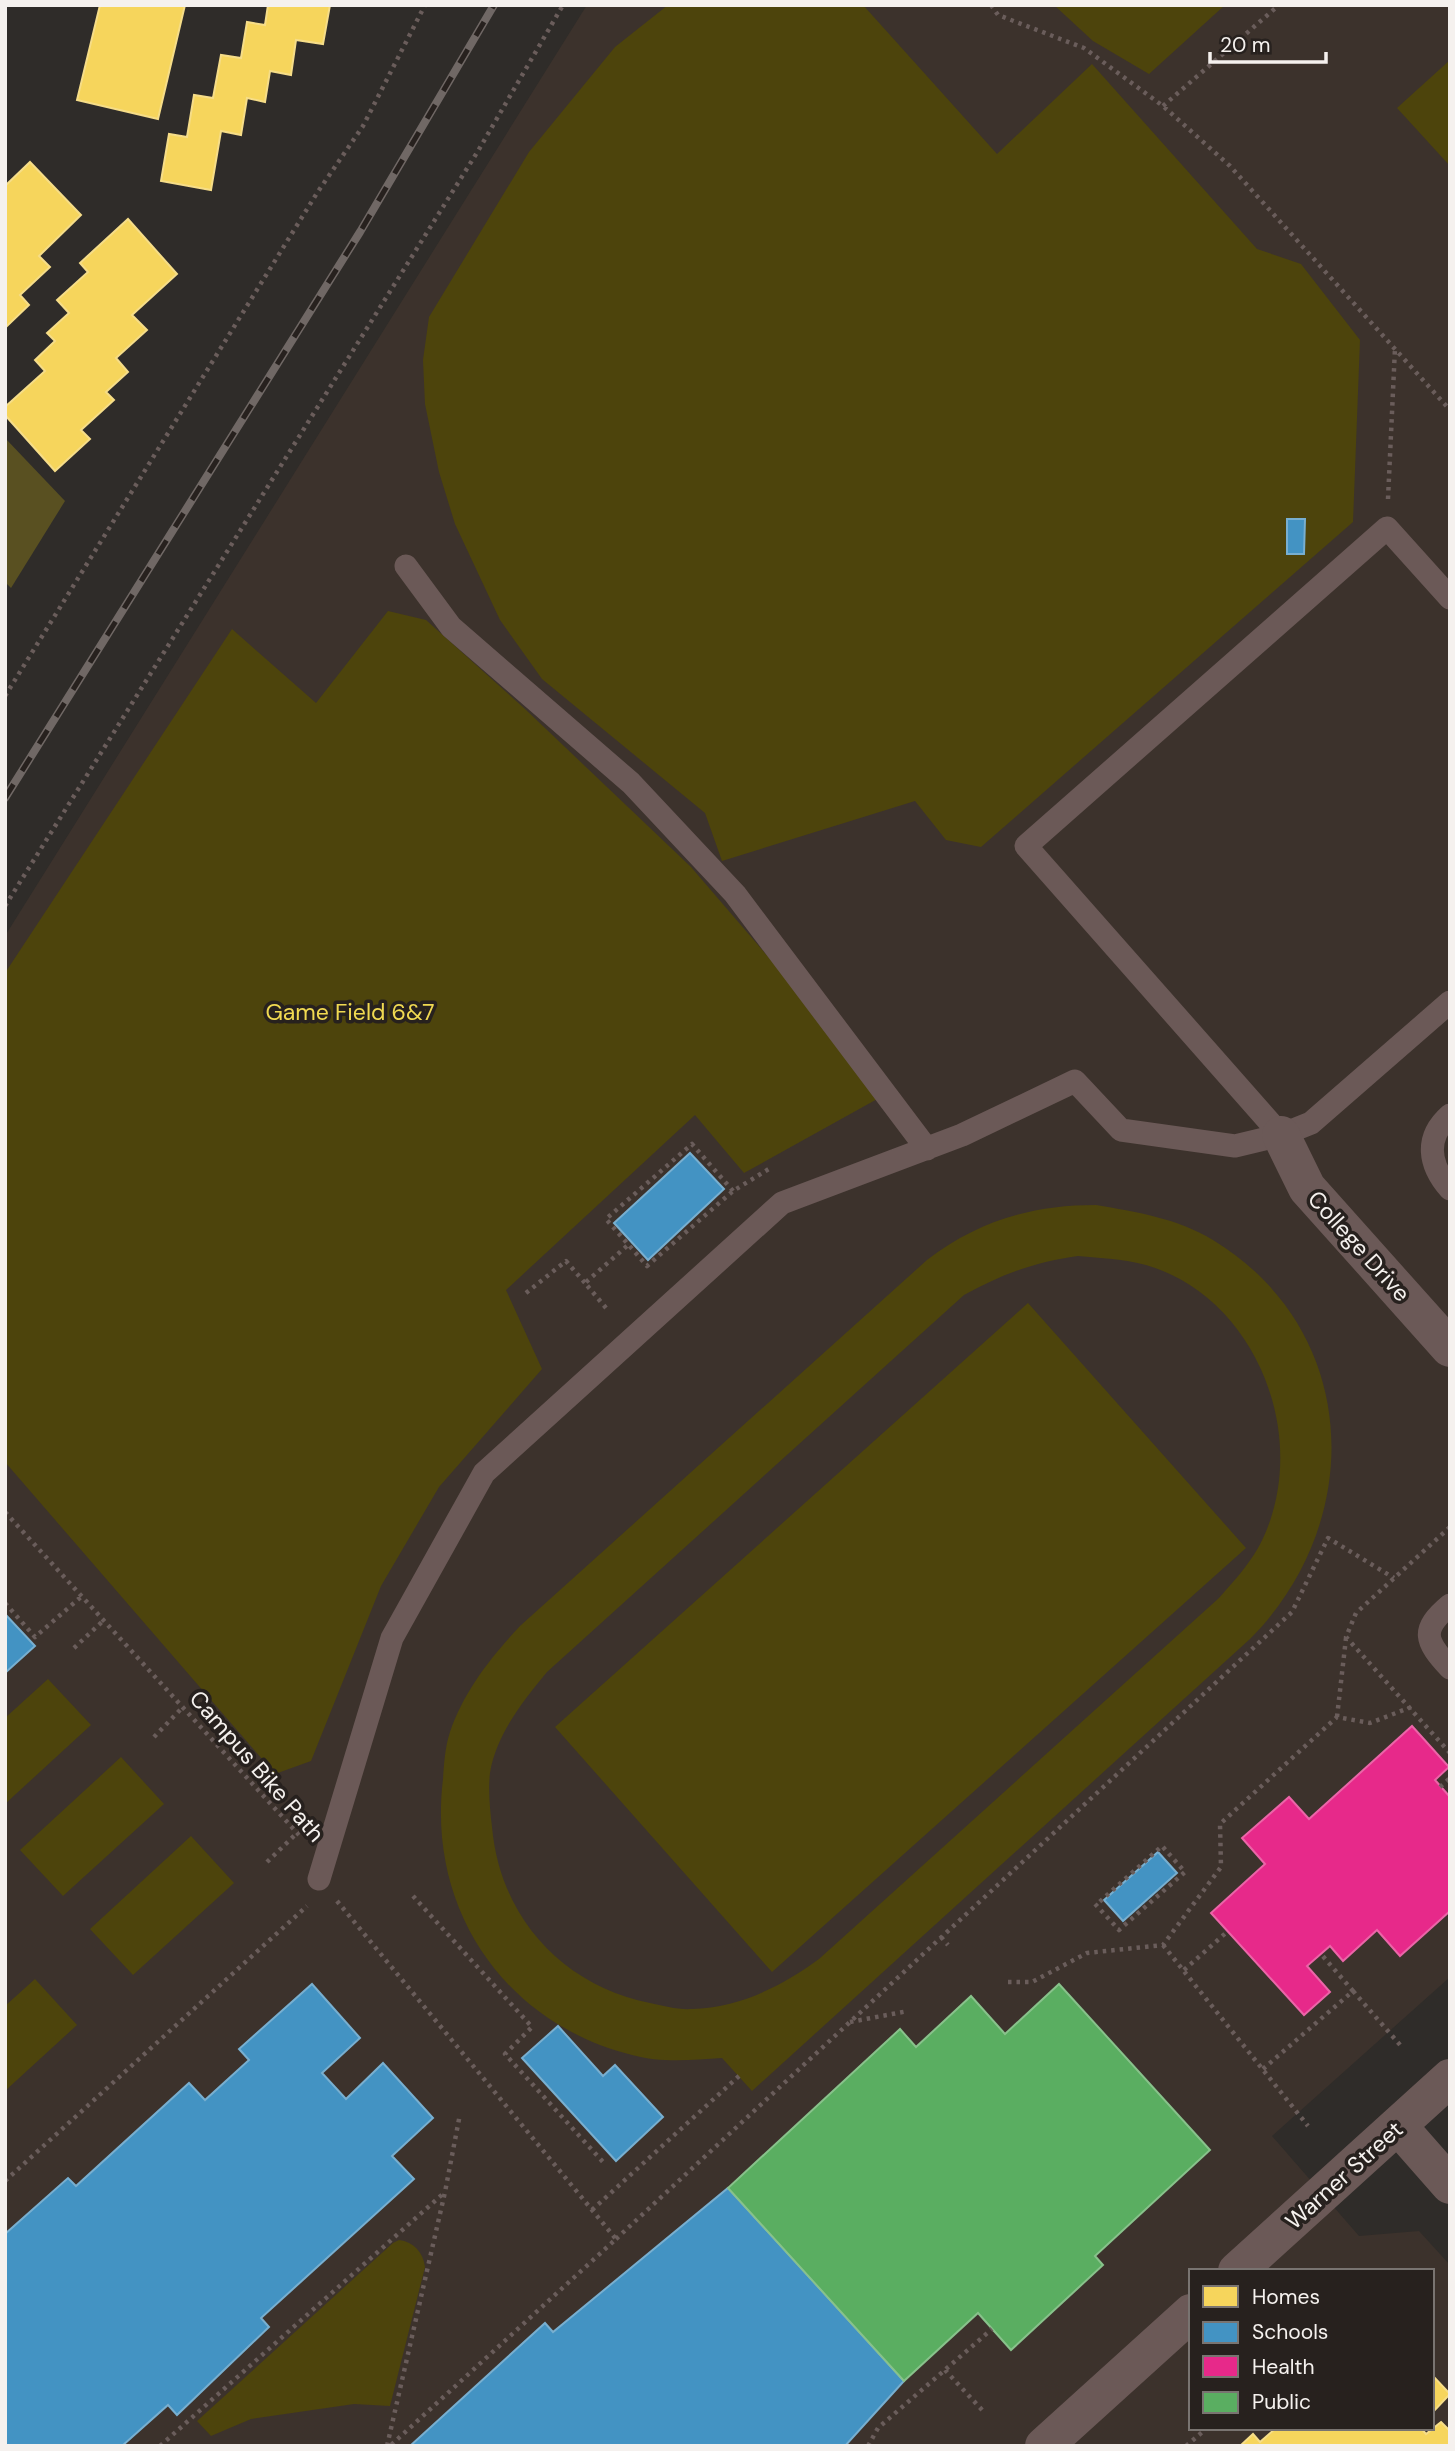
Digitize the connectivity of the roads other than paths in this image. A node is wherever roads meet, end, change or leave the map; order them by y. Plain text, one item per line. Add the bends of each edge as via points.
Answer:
1 (407, 566) dead end
2 (1450, 598) edge
3 (1450, 1002) edge
4 (1450, 1115) edge
5 (1281, 1135) junction
6 (927, 1149) junction
7 (1450, 1189) edge
8 (1450, 1348) edge
9 (1450, 1605) edge
10 (1450, 1668) edge
11 (318, 1879) road end
12 (1450, 2078) edge
13 (1399, 2127) junction
14 (1450, 2185) edge
15 (1239, 2269) edge
16 (1189, 2315) edge
17 (1044, 2446) edge

1 - 6 lane via 451,627 631,783 735,894
2 - 5 lane via 1387,528 1026,846
3 - 5 lane via 1311,1123
4 - 7 lane via 1433,1137 1431,1152 1434,1167
5 - 6 lane via 1235,1146 1121,1130 1075,1081
5 - 8 street, College Drive via 1307,1188
6 - 11 lane via 782,1203 484,1473 392,1639
9 - 10 lane via 1432,1620 1428,1635 1430,1645
12 - 13 street, Warner Street
13 - 14 street
13 - 15 street, Warner Street
16 - 17 street

